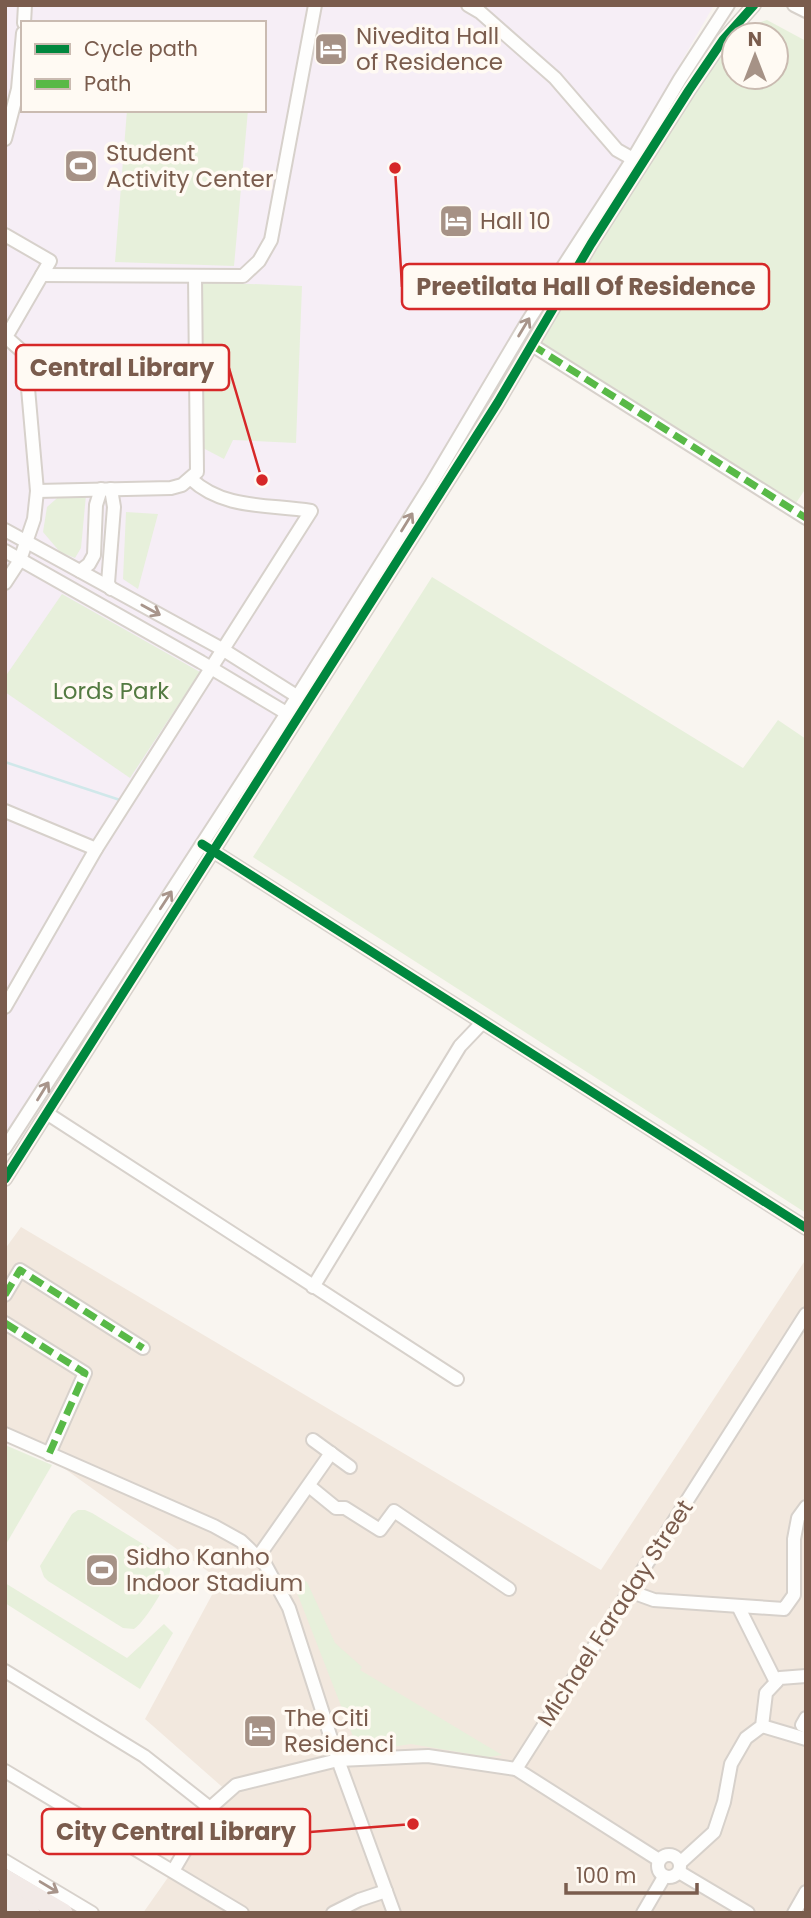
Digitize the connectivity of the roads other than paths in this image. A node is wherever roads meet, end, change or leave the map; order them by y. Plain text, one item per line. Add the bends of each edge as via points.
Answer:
1 (315, 5) edge
2 (468, 5) edge
3 (728, 5) edge
4 (754, 5) edge
5 (794, 5) edge
6 (806, 10) edge
7 (21, 55) edge
8 (7, 124) edge
9 (5, 139) edge
10 (633, 159) junction
11 (5, 235) edge
12 (42, 275) junction
13 (195, 276) junction
14 (6, 337) edge
15 (532, 345) junction
16 (191, 479) junction
17 (106, 489) junction
18 (37, 491) junction
19 (805, 514) edge
20 (5, 530) edge
21 (26, 542) junction
22 (5, 551) edge
23 (94, 555) junction
24 (108, 560) junction
25 (20, 561) junction
26 (80, 570) junction
27 (98, 582) junction
28 (5, 583) edge
29 (72, 589) junction
30 (111, 589) junction
31 (88, 598) junction
32 (222, 649) junction
33 (211, 668) junction
34 (302, 699) junction
35 (291, 716) junction
36 (5, 811) edge
37 (207, 847) junction
38 (96, 849) junction
39 (5, 1007) edge
40 (481, 1024) junction
41 (48, 1114) junction
42 (5, 1148) edge
43 (5, 1179) edge
44 (806, 1228) edge
45 (313, 1287) junction
46 (5, 1295) edge
47 (806, 1314) edge
48 (5, 1323) edge
49 (143, 1348) dead end
50 (457, 1379) dead end
51 (5, 1434) edge
52 (313, 1440) dead end
53 (331, 1453) junction
54 (49, 1454) junction
55 (350, 1467) dead end
56 (309, 1486) junction
57 (806, 1507) edge
58 (258, 1557) junction
59 (509, 1589) dead end
60 (629, 1591) junction
61 (738, 1606) junction
62 (5, 1671) edge
63 (806, 1676) edge
64 (776, 1682) junction
65 (806, 1718) edge
66 (762, 1726) junction
67 (806, 1727) edge
68 (806, 1739) edge
69 (338, 1760) junction
70 (516, 1769) junction
71 (5, 1771) edge
72 (210, 1808) junction
73 (659, 1860) junction
74 (5, 1861) edge
75 (680, 1868) junction
76 (173, 1871) junction
77 (664, 1877) junction
78 (5, 1879) edge
79 (386, 1891) junction
80 (806, 1892) edge
81 (5, 1898) edge
82 (30, 1913) edge
83 (63, 1913) edge
84 (92, 1913) edge
85 (242, 1913) edge
86 (332, 1913) edge
87 (394, 1913) edge
88 (643, 1913) edge
89 (748, 1913) edge
90 (794, 1913) edge

1 - 13 street via 271,240 243,276
2 - 10 street via 555,78 617,150
3 - 10 street
4 - 15 street via 689,90
5 - 6 street
7 - 8 street via 18,89
8 - 9 street
34 -> 10 street via 527,321
11 - 12 street via 50,261
12 - 13 street
12 - 14 street
13 - 16 street via 197,472
14 - 18 street via 25,354
15 - 19 street
15 - 34 street
16 - 17 street via 171,488
16 - 32 street via 204,491 243,504 311,511
17 - 18 street
17 - 23 street via 96,505
17 - 24 street via 114,507
18 - 21 street
20 - 21 street
21 - 25 street
21 - 26 street
22 - 25 street
23 - 24 street via 98,561
23 - 26 street
24 - 30 street
25 - 28 street
25 - 29 street
26 - 27 street
27 - 29 street
27 - 30 street
27 - 31 street
29 - 31 street
30 -> 32 street
31 - 33 street
32 - 33 street
32 - 34 street
33 - 35 street
33 - 38 street
34 - 35 street
35 - 37 street
36 - 38 street
37 - 40 street
37 - 41 street
42 -> 37 street
38 - 39 street
40 - 44 street
40 - 45 street via 460,1046
41 - 43 street
41 - 45 street
45 - 50 street
46 - 49 street via 20,1270
47 - 60 street, Michael Faraday Street
48 - 54 street via 85,1373
51 - 54 street
52 - 53 street
53 - 55 street
53 - 56 street
54 - 58 street via 214,1526 242,1541
56 - 58 street
56 - 59 street via 336,1507 380,1530 394,1511
57 - 61 street via 798,1518 794,1539 794,1595 784,1609
58 - 69 street via 289,1608
60 - 61 street via 654,1600
60 - 70 street, Michael Faraday Street
61 - 64 street
62 - 72 street via 144,1756
63 - 64 street
64 - 66 street via 766,1693
65 - 67 street via 802,1725
66 - 68 street
66 - 75 street via 746,1738 731,1764 714,1832
69 - 70 street via 428,1756
69 - 72 street via 236,1785
69 - 79 street
70 - 73 street
71 - 76 street
72 - 76 street
73 - 75 street via 670,1855 678,1858
73 - 77 street
74 -> 84 street
75 - 77 street via 671,1878
75 - 89 street
76 - 85 street
77 - 88 street
78 - 83 highway
79 - 86 street
79 - 87 street
80 - 90 street
81 - 82 highway

